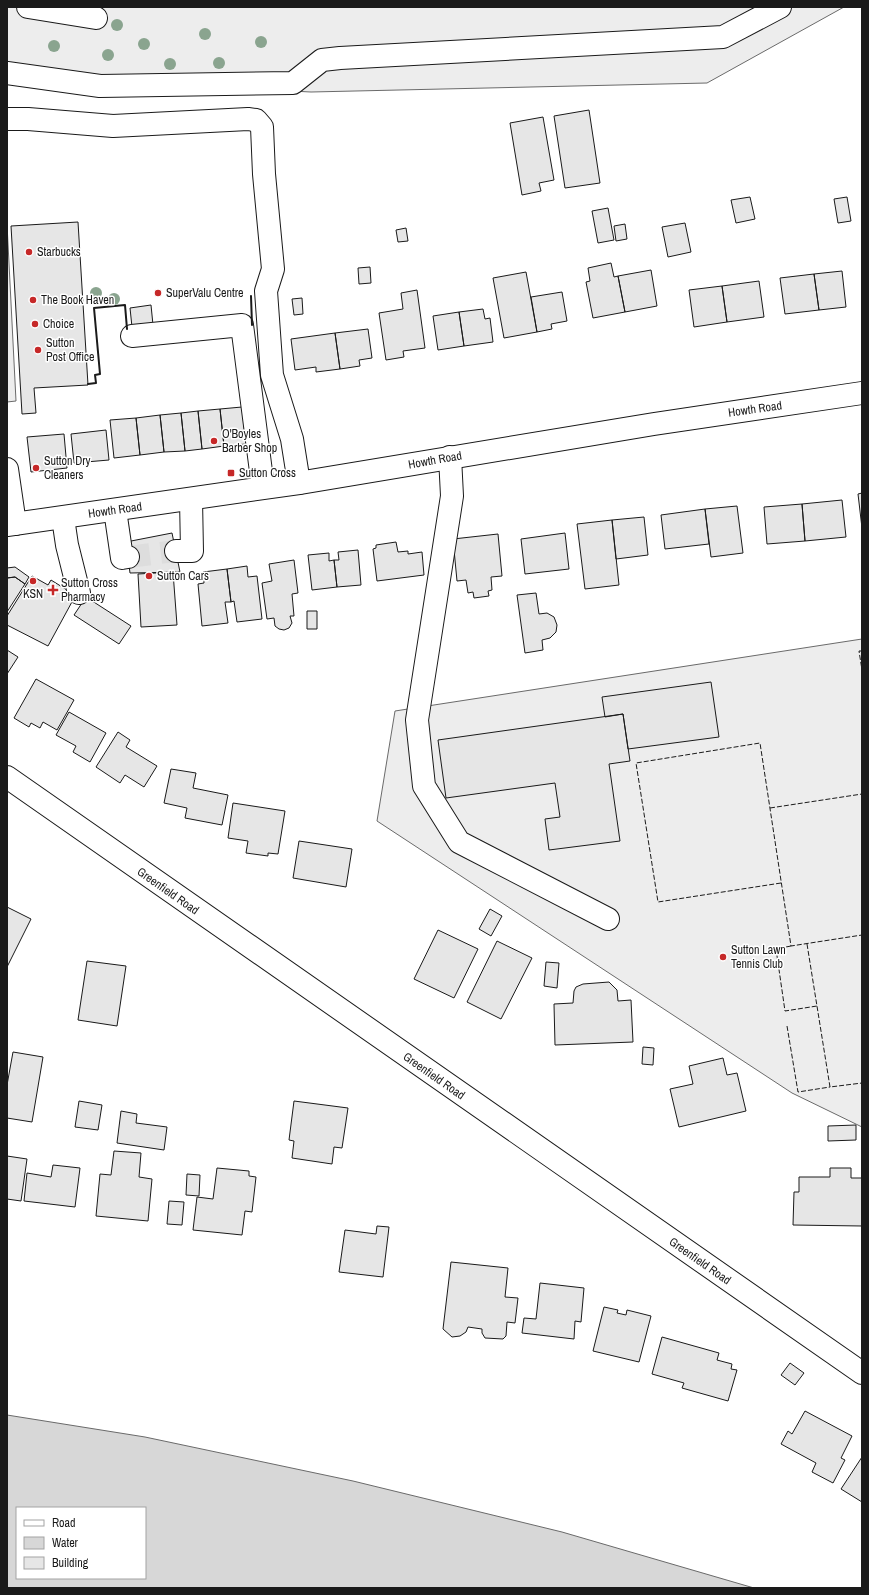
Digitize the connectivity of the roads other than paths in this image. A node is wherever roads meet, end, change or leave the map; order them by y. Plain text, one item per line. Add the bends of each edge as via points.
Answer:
1 (28, 7) edge
2 (780, 7) edge
3 (96, 18) dead end
4 (7, 73) edge
5 (7, 119) edge
6 (132, 336) dead end
7 (862, 393) edge
8 (450, 457) junction
9 (7, 469) edge
10 (300, 483) junction
11 (263, 487) junction
12 (191, 499) junction
13 (115, 510) junction
14 (63, 518) junction
15 (11, 524) edge
16 (176, 551) tunnel mouth
17 (128, 557) dead end
18 (79, 592) dead end
19 (7, 777) edge
20 (608, 920) dead end
21 (862, 1373) edge

1 - 3 main road
2 - 4 main road via 723,37 340,58 322,60 292,83 100,86
5 - 10 main road via 114,126 248,119 256,120 262,127 273,269 266,291 272,375 292,439
6 - 11 main road via 242,325
7 - 8 main road, Howth Road
8 - 10 main road, Howth Road
8 - 20 main road via 452,496 417,720 424,786 459,842
9 - 15 main road
10 - 11 main road, Howth Road
11 - 12 main road, Howth Road
12 - 13 main road, Howth Road
12 - 16 main road via 192,551
13 - 14 main road, Howth Road
13 - 17 main road via 122,558
14 - 15 main road, Howth Road
14 - 18 main road
19 - 21 main road, Greenfield Road

